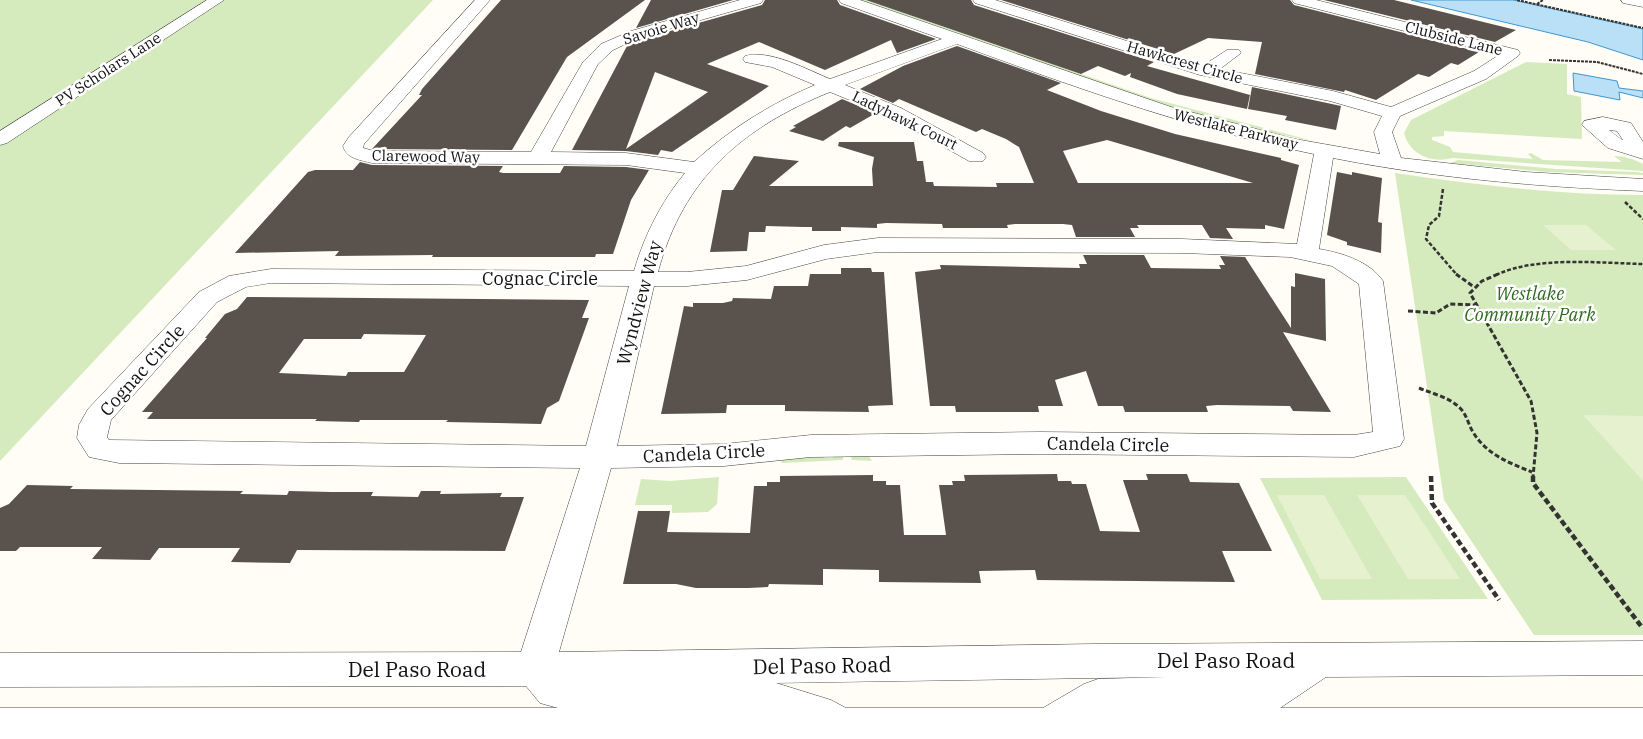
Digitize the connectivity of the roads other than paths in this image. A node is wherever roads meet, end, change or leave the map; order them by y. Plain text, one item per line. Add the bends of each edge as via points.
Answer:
1 (217, 0) edge
2 (483, 0) edge
3 (756, 0) edge
4 (846, 0) edge
5 (980, 0) edge
6 (1299, 0) edge
7 (1628, 0) edge
8 (1643, 3) edge
9 (957, 39) junction
10 (1233, 53) dead end
11 (751, 59) dead end
12 (1206, 71) junction
13 (832, 86) junction
14 (1392, 113) junction
15 (0, 139) edge
16 (1324, 150) junction
17 (976, 157) dead end
18 (538, 158) junction
19 (1393, 164) junction
20 (698, 169) junction
21 (1643, 185) edge
22 (1307, 253) junction
23 (643, 279) junction
24 (598, 457) junction
25 (1642, 642) edge
26 (1319, 660) junction
27 (535, 669) junction
28 (0, 670) edge
29 (1049, 726) junction
30 (0, 727) edge
31 (853, 727) junction
32 (1643, 727) edge

1 - 15 street, PV Scholars Lane
2 - 18 street, Clarewood Way via 356,141 354,151 372,157
3 - 18 street, Savoie Way via 636,34 607,47 591,62
4 - 9 street, Westlake Parkway
5 - 12 street, Hawkcrest Circle
6 - 14 street, Clubside Lane via 1512,53 1480,75
7 - 8 street
9 - 13 street, Wyndview Way
9 - 16 street, Westlake Parkway via 1171,113
10 - 12 street
11 - 13 street, Ladyhawk Court via 776,63
12 - 14 street, Hawkcrest Circle via 1333,96
13 - 17 street, Ladyhawk Court via 895,112
13 - 20 street, Wyndview Way via 768,116 739,134
14 - 19 street via 1383,132
16 - 19 street, Westlake Parkway
16 - 22 street
18 - 20 street, Clarewood Way via 626,159
19 - 21 street, Westlake Parkway via 1515,178
20 - 23 street, Wyndview Way via 681,190 658,234
22 - 23 street, Candela Circle via 1182,246 878,244 824,252 747,273 687,279
22 - 24 street, Candela Circle via 1340,260 1371,282 1388,439 1354,446 1040,443 811,446 724,455
23 - 24 street, Wyndview Way
23 - 24 street, Cognac Circle via 271,276 239,280 208,297 98,416 92,438 100,448 120,452
24 - 27 street, Wyndview Way
25 - 26 street, Del Paso Road
26 - 27 street, Del Paso Road
26 - 29 street via 1272,693 1098,697
27 - 28 street, Del Paso Road
27 - 31 street via 554,690 765,697
29 - 31 street
29 - 32 street
30 - 31 street

